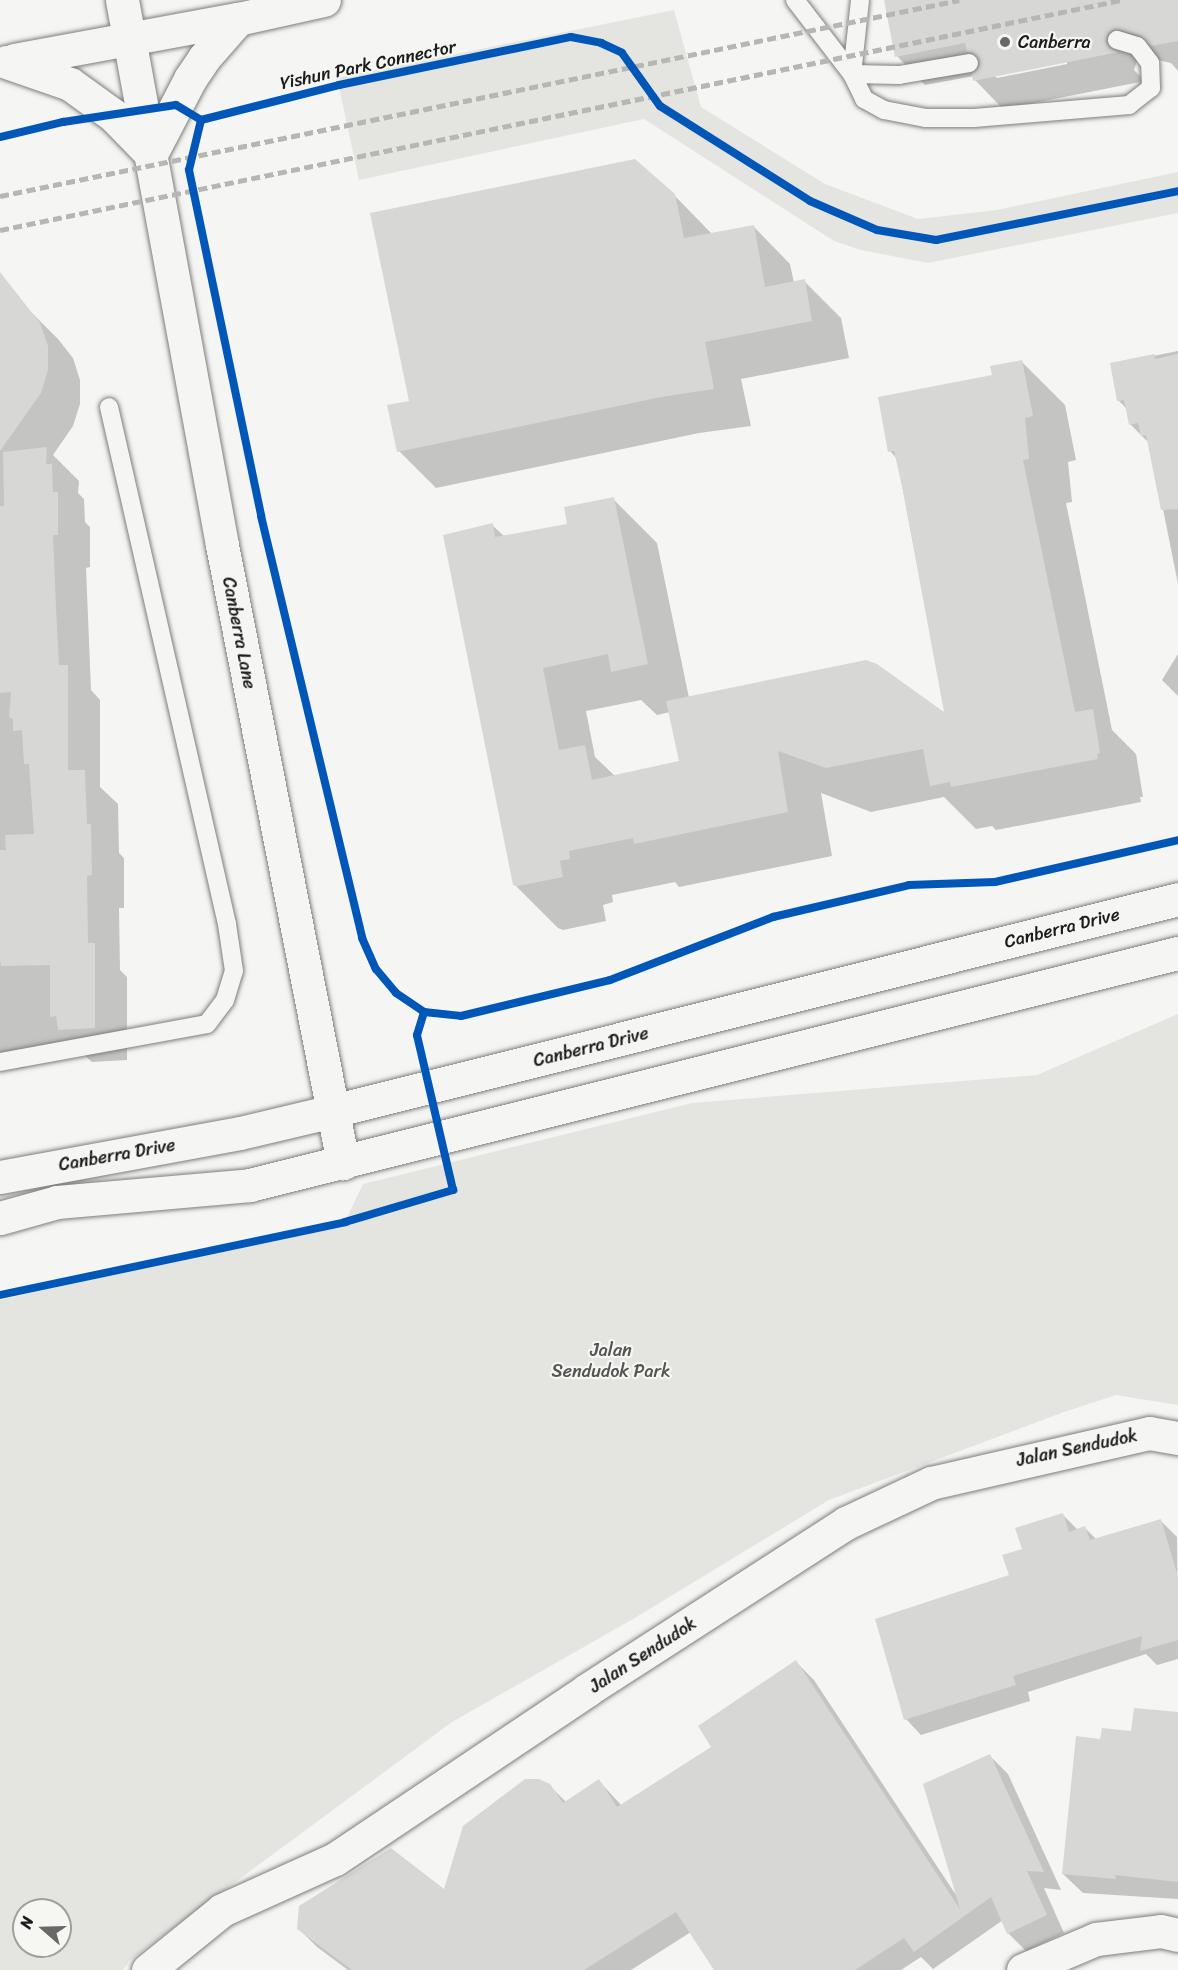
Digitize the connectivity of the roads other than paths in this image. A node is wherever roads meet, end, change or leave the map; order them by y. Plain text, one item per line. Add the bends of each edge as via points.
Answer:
1 (122, 0) edge
2 (324, 0) edge
3 (795, 0) edge
4 (860, 0) edge
5 (237, 19) junction
6 (131, 39) junction
7 (1117, 40) dead end
8 (3, 63) edge
9 (969, 63) dead end
10 (852, 74) junction
11 (151, 154) junction
12 (109, 407) dead end
13 (1178, 899) edge
14 (1178, 953) edge
15 (0, 1062) edge
16 (333, 1112) junction
17 (343, 1163) junction
18 (0, 1177) edge
19 (0, 1218) edge
20 (1178, 1438) edge
21 (1178, 1935) edge
22 (148, 1970) edge
23 (1023, 1970) edge

1 - 6 street, Canberra Lane
2 - 5 street
3 - 10 lane
4 - 10 lane
5 - 6 street
5 - 11 street via 194,72
6 - 8 street
6 - 11 street, Canberra Lane
7 - 10 lane via 1137,46 1150,63 1151,88 1130,105 974,118 926,118 884,110 864,99
8 - 11 street via 70,84 113,115
9 - 10 lane via 899,75
11 - 16 street, Canberra Lane via 224,556
12 - 15 lane via 234,971 225,1000 207,1024
13 - 16 street, Canberra Drive
14 - 17 street, Canberra Drive
16 - 17 street, Canberra Lane
16 - 18 street, Canberra Drive
17 - 19 street, Canberra Drive via 250,1185 57,1202
20 - 22 street, Jalan Sendudok via 1149,1433 931,1483 846,1523 335,1859 222,1910
21 - 23 street via 1161,1931 1096,1939

